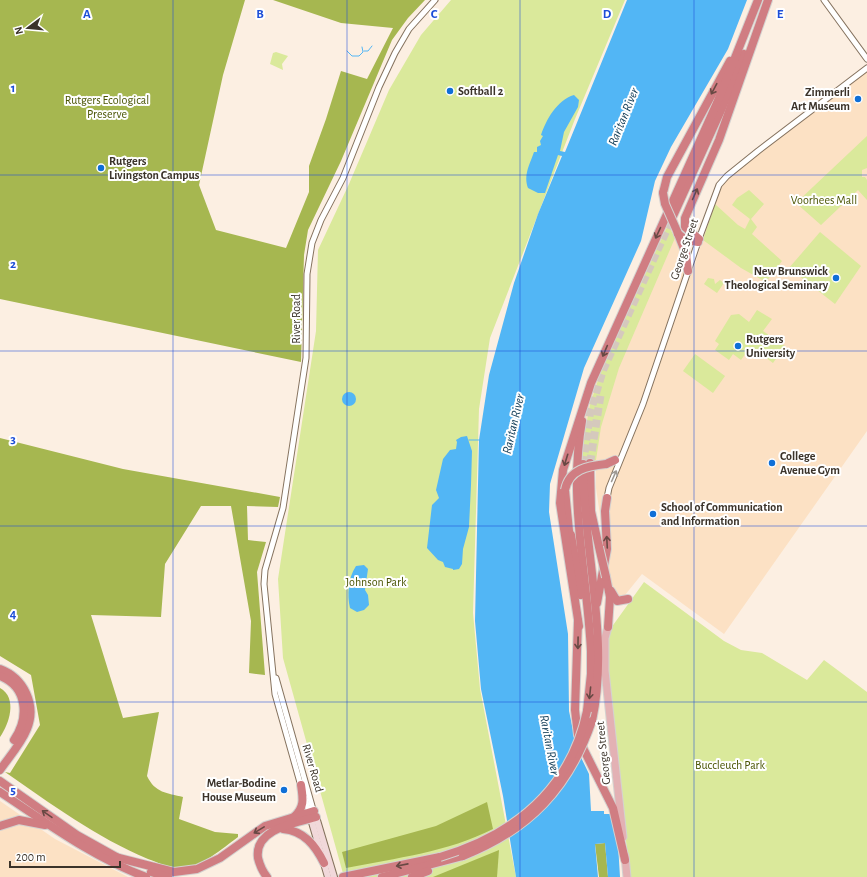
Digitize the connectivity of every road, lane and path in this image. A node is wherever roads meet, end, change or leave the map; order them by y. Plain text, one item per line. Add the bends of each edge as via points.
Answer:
1 (435, 0) edge
2 (758, 0) edge
3 (765, 0) edge
4 (768, 0) edge
5 (824, 0) edge
6 (746, 30) junction
7 (867, 59) edge
8 (867, 68) edge
9 (673, 216) tunnel mouth
10 (698, 240) junction
11 (683, 241) junction
12 (688, 271) junction
13 (591, 383) junction
14 (628, 441) junction
15 (615, 460) joint
16 (607, 498) joint
17 (568, 521) junction
18 (609, 588) junction
19 (628, 599) dead end
20 (596, 622) junction
21 (579, 626) junction
22 (608, 627) joint
23 (272, 666) junction
24 (0, 669) edge
25 (591, 674) junction
26 (0, 676) edge
27 (0, 761) edge
28 (0, 770) edge
29 (0, 781) edge
30 (301, 785) junction
31 (4, 791) edge
32 (312, 815) junction
33 (293, 817) junction
34 (0, 826) edge
35 (278, 828) junction
36 (56, 829) junction
37 (116, 857) junction
38 (625, 860) junction
39 (439, 862) junction
40 (324, 863) junction
41 (146, 877) edge
42 (168, 877) edge
43 (267, 877) edge
44 (328, 877) edge
45 (334, 877) edge
46 (343, 877) edge
47 (382, 877) edge
48 (412, 877) edge
49 (627, 877) edge

1 - 23 street, River Road via 409,29 392,58 345,173 312,243 307,274 306,358 283,508 264,584
2 - 6 highway
3 - 9 highway via 722,108
10 -> 4 highway via 685,227 685,218 719,140
5 - 7 street
6 -> 11 highway, bridge via 667,177 663,193 665,204
6 -> 13 highway via 709,121
8 - 10 street, George Street via 727,176 717,190
10 - 11 highway
10 - 12 street, George Street
11 - 12 highway
12 - 14 street, George Street
13 -> 21 highway via 563,470 560,494 560,512
13 - 25 highway via 579,439 576,481 590,628
14 - 15 street
16 -> 14 street, George Street via 608,488
15 - 17 highway, bridge via 606,464 587,466 569,479 565,490
20 -> 16 highway via 597,598 607,549
17 - 21 highway
17 - 25 highway via 586,627
18 - 19 highway via 617,601
18 - 20 highway, bridge via 591,511 586,463 584,510
18 - 22 highway
20 - 39 highway, bridge via 598,680 592,721 572,768 552,796 515,830 463,856
21 -> 38 highway via 575,710 578,735 613,808
22 - 38 main road, George Street via 605,671
23 - 30 street, River Road via 275,694
23 - 32 street, River Road
24 - 28 highway via 20,683 28,698 30,712 25,734
25 -> 39 highway, bridge via 584,726 561,774 543,798 514,824 489,839
26 - 27 highway via 17,689 25,713 18,734
29 - 31 highway
30 - 32 street, River Road
30 - 33 highway via 303,803
31 - 36 highway
37 -> 31 highway
32 - 33 highway
32 - 35 highway
32 - 40 main road, River Road
32 - 45 main road, River Road
33 -> 37 highway via 257,830 220,858 197,869 174,872
34 - 36 highway via 14,820 25,820
35 - 40 highway via 293,830 308,839
35 - 43 highway via 267,834 257,850 260,866
36 - 41 highway via 100,857
37 - 42 highway
38 - 49 main road, George Street
39 -> 46 highway
39 - 47 highway
39 - 48 highway
40 - 44 main road, River Road

